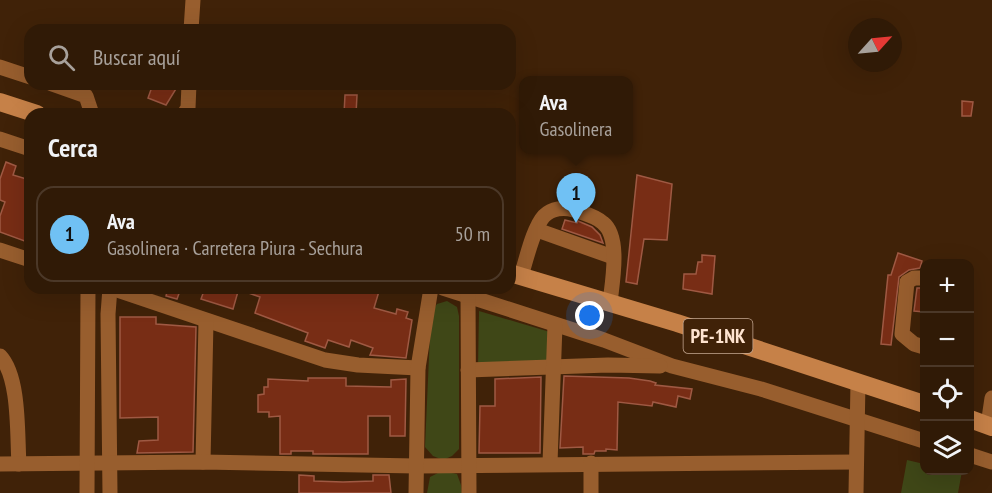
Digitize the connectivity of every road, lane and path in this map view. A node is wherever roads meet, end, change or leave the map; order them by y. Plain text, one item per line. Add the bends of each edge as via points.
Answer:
1 (193, 0) edge
2 (191, 24) edge
3 (0, 68) edge
4 (24, 75) edge
5 (69, 90) edge
6 (189, 90) edge
7 (0, 102) edge
8 (90, 108) edge
9 (188, 108) edge
10 (24, 110) edge
11 (0, 139) edge
12 (24, 147) edge
13 (537, 230) junction
14 (0, 250) edge
15 (613, 257) junction
16 (24, 258) edge
17 (516, 274) edge
18 (920, 278) edge
19 (88, 294) edge
20 (110, 294) edge
21 (127, 294) edge
22 (430, 294) edge
23 (469, 294) edge
24 (477, 294) edge
25 (610, 303) junction
26 (206, 321) junction
27 (555, 325) junction
28 (920, 345) edge
29 (0, 356) edge
30 (672, 366) junction
31 (553, 367) junction
32 (418, 368) junction
33 (468, 370) junction
34 (858, 382) junction
35 (992, 398) edge
36 (920, 403) edge
37 (857, 421) junction
38 (974, 421) edge
39 (990, 426) edge
40 (920, 440) edge
41 (974, 457) edge
42 (87, 462) junction
43 (110, 462) junction
44 (203, 462) junction
45 (856, 462) junction
46 (992, 462) edge
47 (550, 463) junction
48 (591, 463) junction
49 (0, 464) edge
50 (19, 464) junction
51 (468, 464) junction
52 (416, 466) junction
53 (87, 493) edge
54 (110, 493) edge
55 (416, 493) edge
56 (469, 493) edge
57 (591, 493) edge
58 (856, 493) edge

1 - 2 street
3 - 4 street
5 - 8 street via 86,96
6 - 9 street
7 - 10 main road
11 - 12 street
13 - 15 street
13 - 15 street via 544,216 555,210 565,207 584,213 604,223 611,235
13 - 17 street
14 - 16 street
15 - 25 street
17 - 25 main road, PE-1NK
18 - 28 street via 908,282 902,334
19 - 42 street
20 - 43 street
21 - 26 street
22 - 32 street
23 - 33 street
24 - 27 street
25 - 34 main road, PE-1NK
26 - 32 street via 325,360
26 - 44 street
27 - 30 street
27 - 31 street
29 - 50 street via 14,382
30 - 31 street
30 - 37 street via 761,389
31 - 33 street
31 - 47 street
32 - 52 street
33 - 51 street
34 - 36 main road, PE-1NK
34 - 37 street
35 - 39 street
37 - 40 street
37 - 45 street
38 - 39 main road
41 - 46 street
42 - 43 street
42 - 50 street
42 - 53 street
43 - 44 street
43 - 54 street
44 - 52 street
45 - 48 street
45 - 58 street
47 - 48 street
47 - 51 street
48 - 57 street
49 - 50 street
51 - 52 street
51 - 56 street
52 - 55 street

